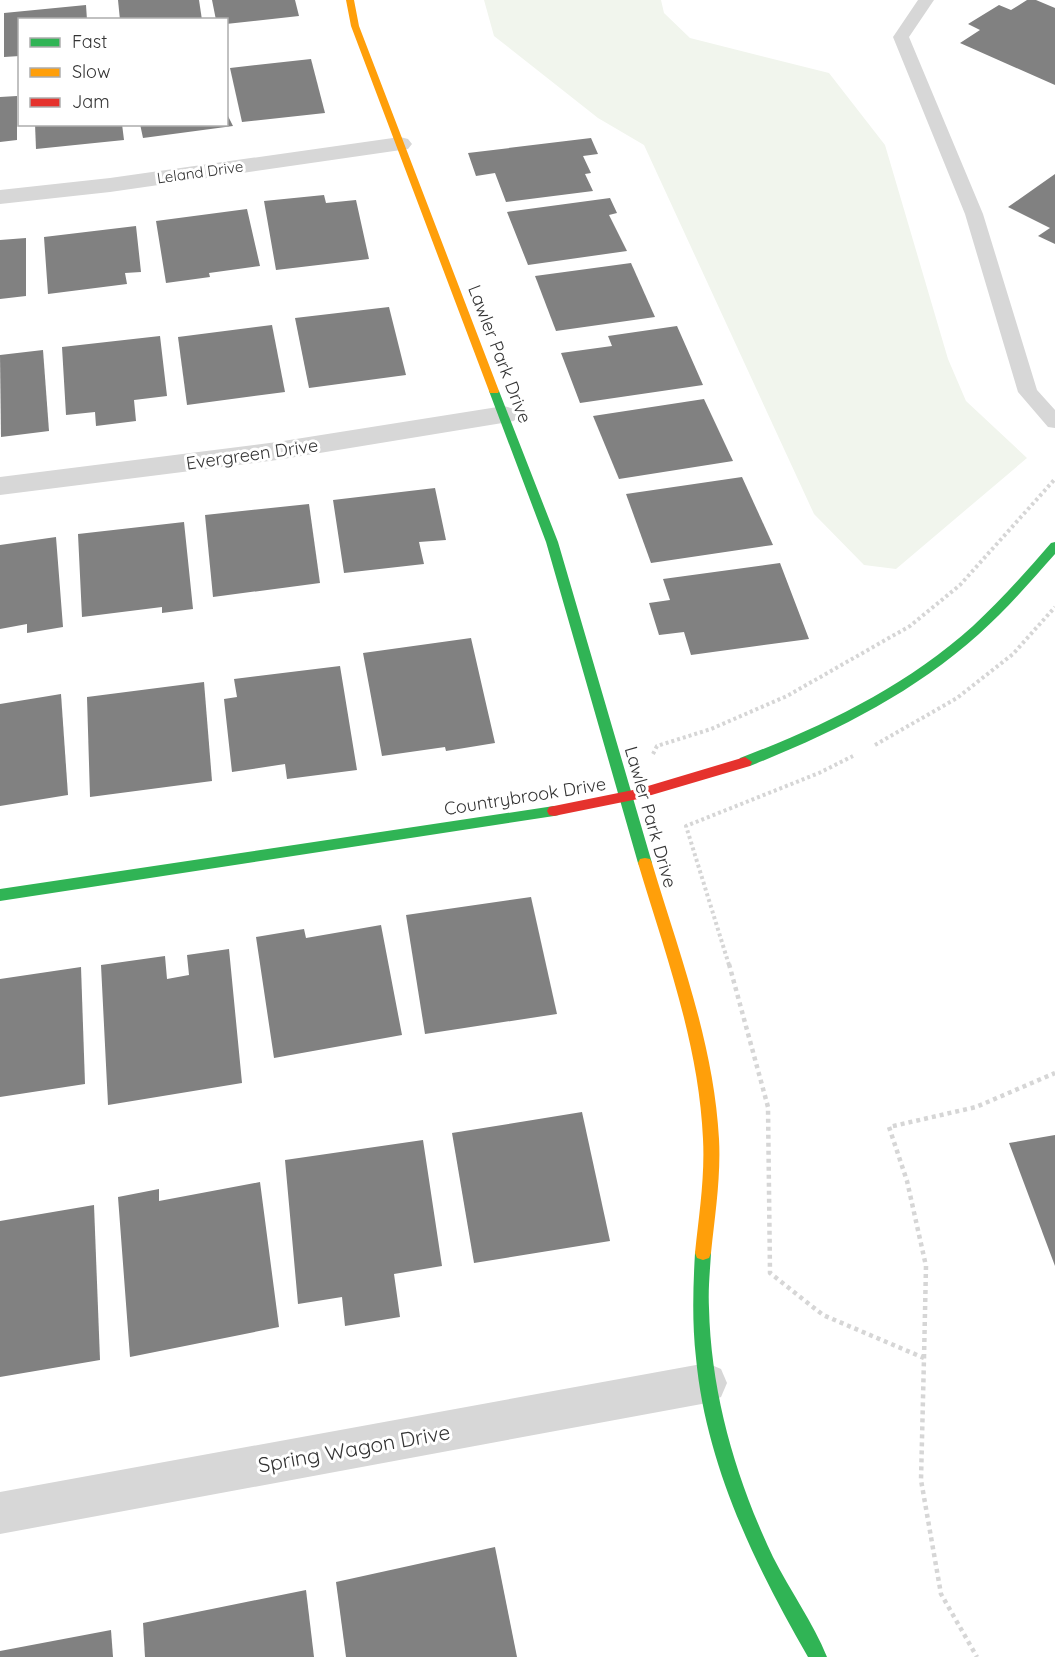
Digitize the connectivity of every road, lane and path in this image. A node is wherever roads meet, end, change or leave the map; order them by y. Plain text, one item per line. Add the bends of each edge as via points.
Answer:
1 (350, 0) edge
2 (926, 0) edge
3 (400, 144) junction
4 (0, 197) edge
5 (504, 415) junction
6 (1055, 422) edge
7 (1055, 479) edge
8 (0, 486) edge
9 (1055, 546) edge
10 (1055, 607) edge
11 (866, 749) dead end
12 (653, 754) dead end
13 (857, 754) dead end
14 (626, 798) junction
15 (0, 895) edge
16 (1055, 1073) edge
17 (924, 1358) junction
18 (707, 1383) junction
19 (0, 1513) edge
20 (818, 1657) edge
21 (977, 1657) edge

1 - 3 street, Lawler Park Drive via 355,26
2 - 6 lane via 901,38 974,214 1028,392
3 - 4 street, Leland Drive
3 - 5 street, Lawler Park Drive
5 - 8 street, Evergreen Drive via 277,451
5 - 14 street, Lawler Park Drive via 558,562
7 - 12 path via 927,615 842,668 774,704 704,734 657,746
9 - 14 street, Countrybrook Drive via 966,638 874,704 784,748 681,784
10 - 11 path via 1013,654 957,698
13 - 17 path via 686,826 743,1009 768,1107 770,1273 823,1316
14 - 15 street, Countrybrook Drive
14 - 18 street, Lawler Park Drive via 696,1034 705,1079 711,1125 711,1173 700,1313
16 - 17 path via 976,1107 889,1127 907,1181 926,1266
17 - 21 path via 921,1480 941,1594
18 - 19 street, Spring Wagon Drive
18 - 20 street, Lawler Park Drive via 737,1499 792,1617

